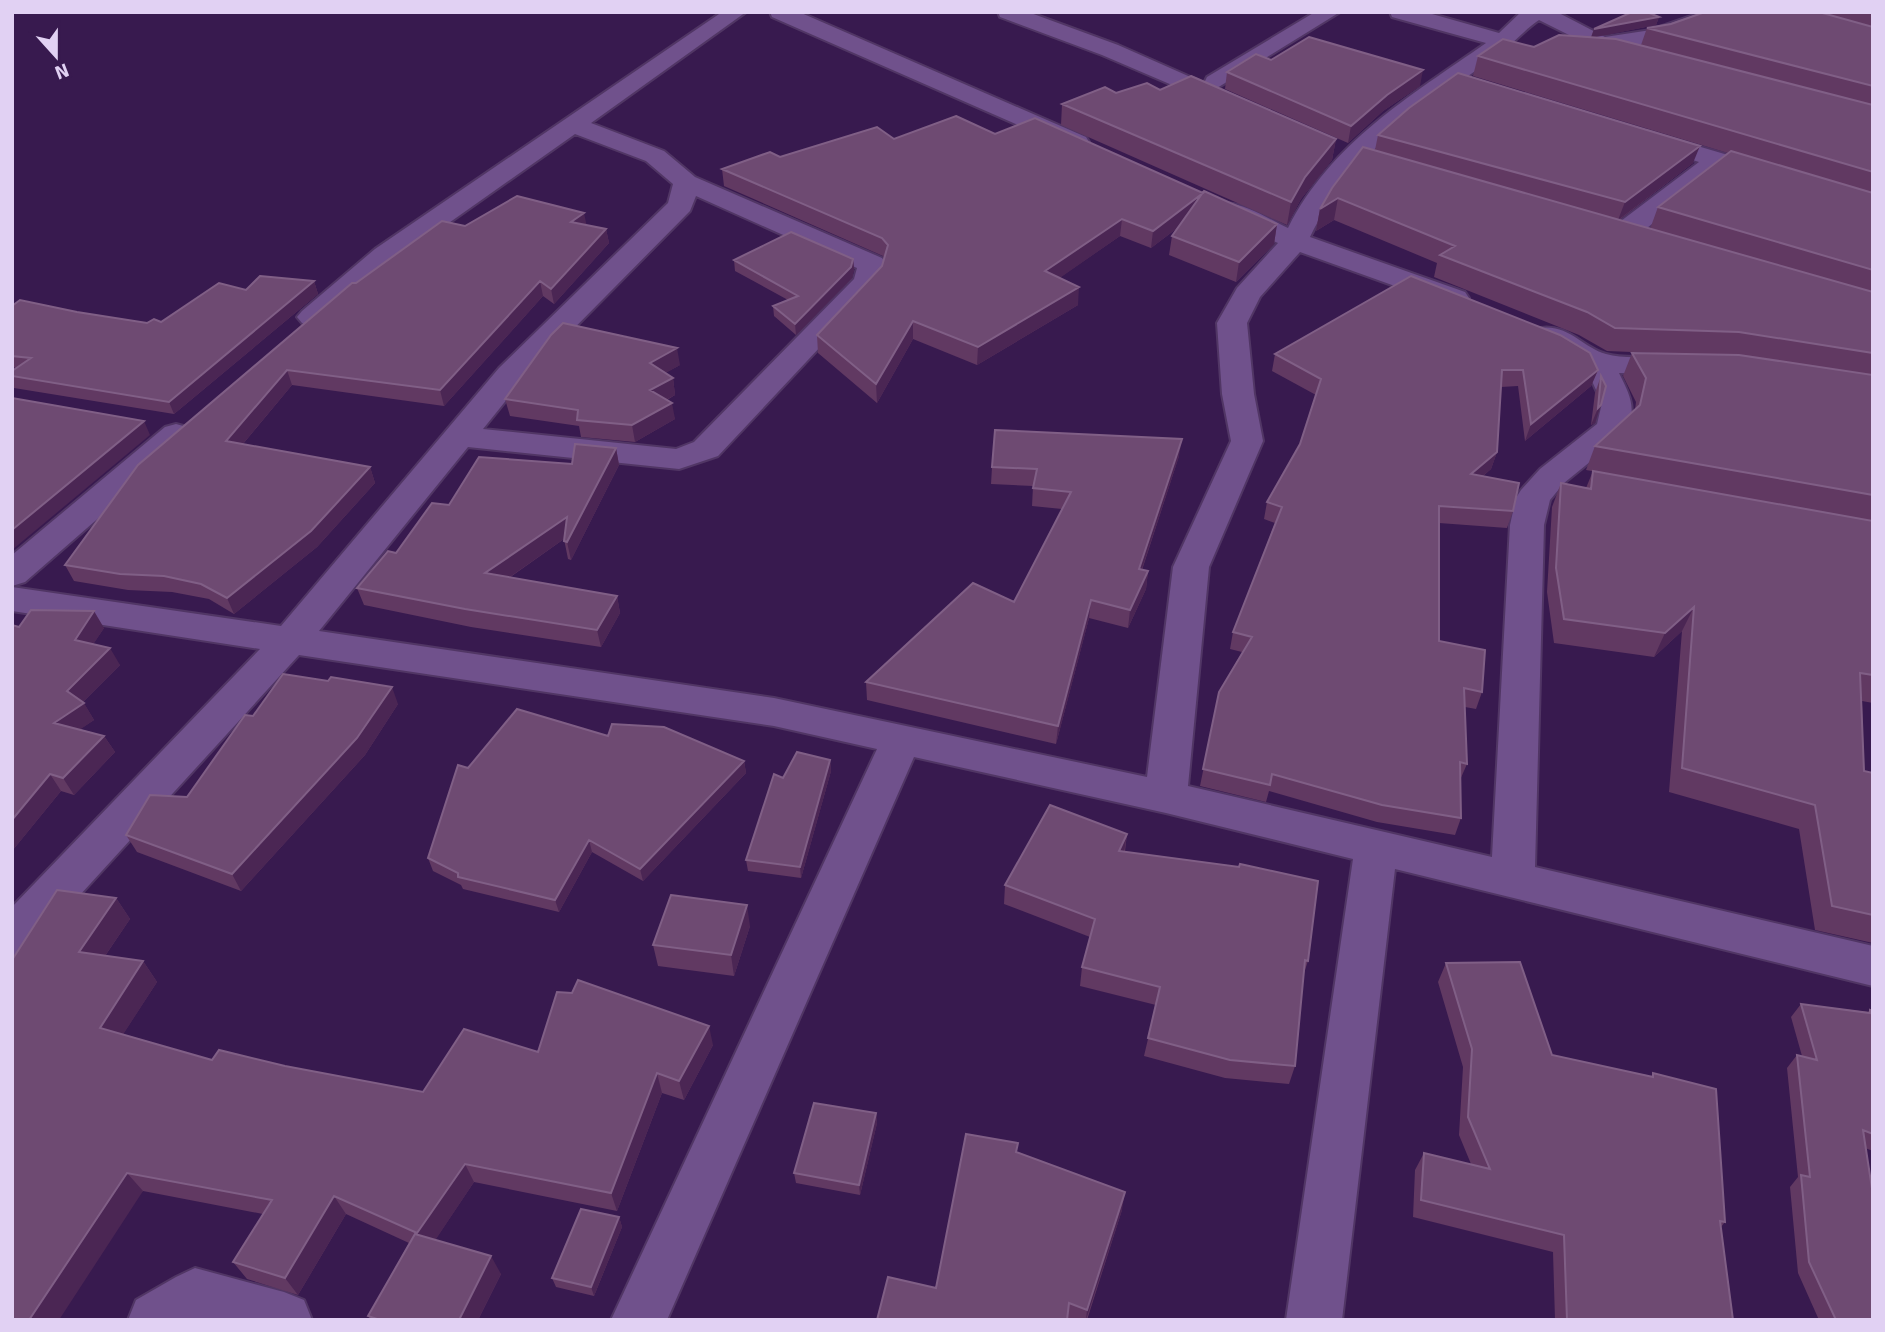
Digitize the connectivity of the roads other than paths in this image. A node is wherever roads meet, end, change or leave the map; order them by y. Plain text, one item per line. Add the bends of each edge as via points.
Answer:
1 (736, 12) edge
2 (780, 12) edge
3 (1008, 12) edge
4 (1289, 12) edge
5 (1400, 12) edge
6 (1538, 12) edge
7 (1725, 12) edge
8 (1323, 16) edge
9 (1514, 39) junction
10 (1554, 44) edge
11 (1606, 47) junction
12 (1652, 60) edge
13 (1450, 79) junction
14 (1475, 86) edge
15 (1201, 90) junction
16 (1251, 112) edge
17 (573, 125) junction
18 (1629, 132) edge
19 (1326, 145) edge
20 (1104, 154) edge
21 (1719, 159) junction
22 (1364, 160) junction
23 (686, 182) junction
24 (1212, 203) edge
25 (1873, 207) edge
26 (1597, 225) edge
27 (1623, 233) junction
28 (1295, 241) junction
29 (1649, 241) edge
30 (1477, 307) edge
31 (1516, 322) edge
32 (294, 333) edge
33 (1599, 363) junction
34 (1703, 367) edge
35 (142, 422) edge
36 (459, 436) junction
37 (1552, 476) junction
38 (1592, 483) edge
39 (12, 574) edge
40 (12, 599) edge
41 (289, 642) junction
42 (902, 738) junction
43 (1166, 797) junction
44 (1376, 847) junction
45 (1513, 880) junction
46 (12, 938) edge
47 (1873, 966) edge
48 (1323, 1318) edge
49 (156, 1320) edge
50 (284, 1320) edge
51 (639, 1320) edge

1 - 17 street
2 - 20 street
3 - 15 street
4 - 8 street
5 - 9 street
6 - 9 street
6 - 11 street
7 - 11 street
8 - 15 street
9 - 13 street
10 - 11 street
11 - 12 street
13 - 14 street
13 - 22 street via 1394,118
15 - 16 street
17 - 23 street via 655,156
17 - 32 street via 385,255
18 - 21 street
19 - 22 street
21 - 25 street
21 - 27 street
22 - 28 street via 1312,207
23 - 36 street via 681,205 510,375
23 - 36 street via 872,264 867,282 706,449 679,458
24 - 28 street
26 - 27 street
27 - 29 street
28 - 30 street
28 - 43 street via 1247,294 1232,323 1247,441 1191,567
31 - 33 street via 1567,343
33 - 34 street
33 - 37 street via 1618,403 1612,428
35 - 39 street via 187,424
36 - 41 street
37 - 38 street
37 - 45 street via 1533,498 1527,525
40 - 41 street
41 - 42 street via 774,712
41 - 46 street
42 - 43 street
42 - 51 street
43 - 44 street
44 - 45 street
44 - 48 street
45 - 47 street
49 - 50 street via 195,1296

